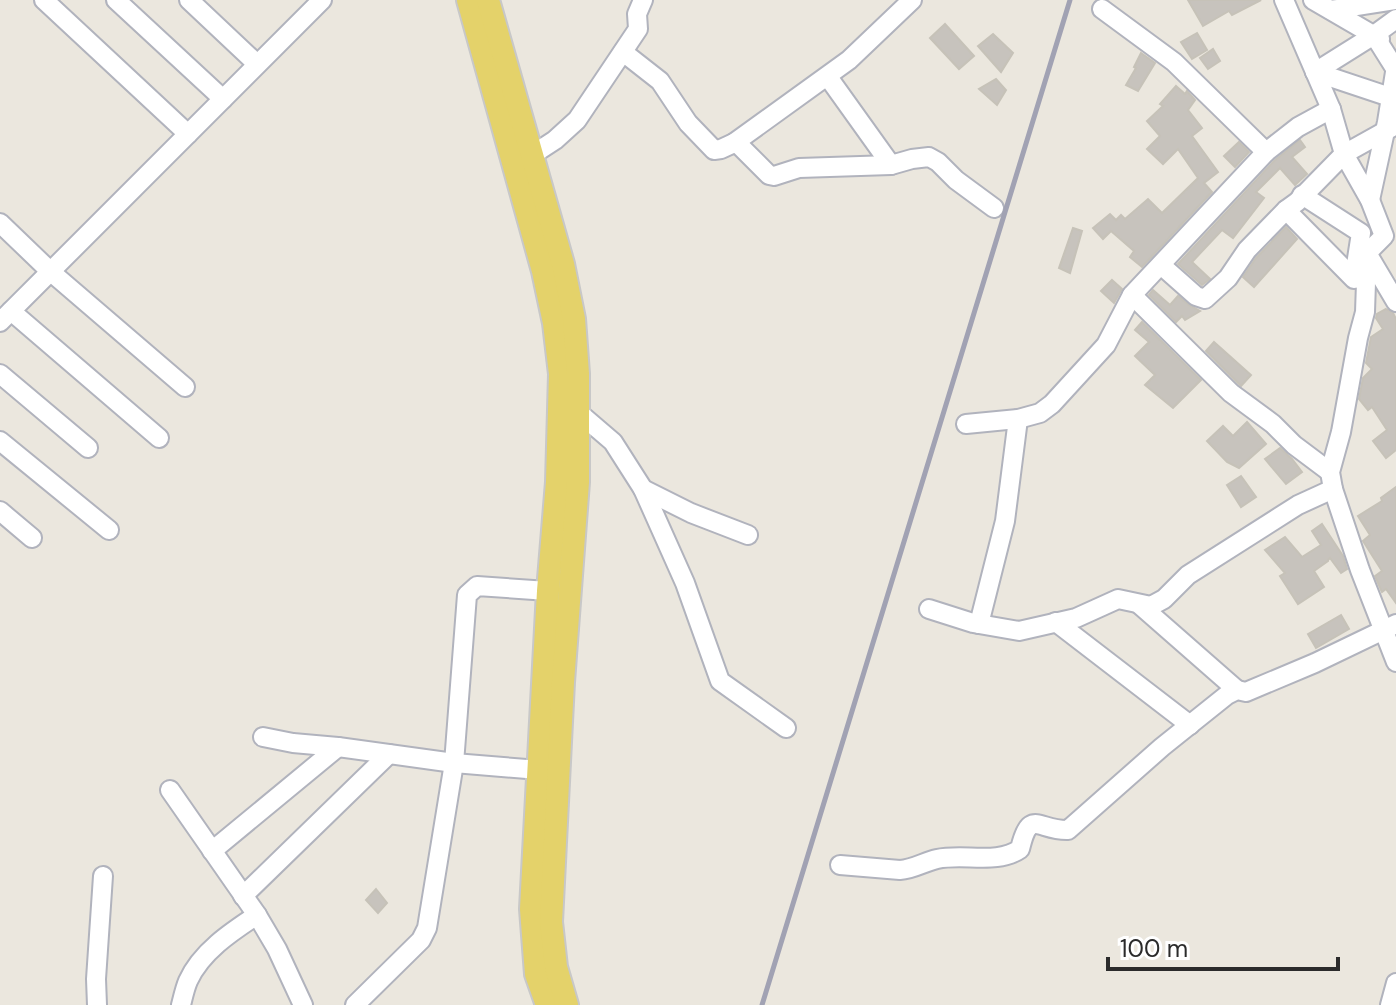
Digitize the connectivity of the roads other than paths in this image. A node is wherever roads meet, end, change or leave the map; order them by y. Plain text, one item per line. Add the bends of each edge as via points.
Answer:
1 (44, 0) edge
2 (116, 0) edge
3 (189, 0) edge
4 (322, 0) edge
5 (468, 0) edge
6 (488, 0) edge
7 (643, 0) edge
8 (912, 0) edge
9 (1284, 0) edge
10 (1313, 0) edge
11 (1396, 0) edge
12 (1102, 9) dead end
13 (1331, 10) junction
14 (1396, 19) edge
15 (1374, 35) junction
16 (1396, 49) edge
17 (623, 52) junction
18 (257, 64) junction
19 (1396, 69) edge
20 (1315, 72) junction
21 (828, 77) junction
22 (1394, 98) edge
23 (223, 99) junction
24 (1331, 109) junction
25 (1390, 129) edge
26 (188, 134) junction
27 (734, 143) junction
28 (1266, 152) junction
29 (1344, 154) junction
30 (532, 155) junction
31 (891, 165) junction
32 (1302, 195) junction
33 (1370, 200) junction
34 (994, 208) dead end
35 (1286, 210) junction
36 (0, 223) edge
37 (1367, 253) junction
38 (1161, 265) junction
39 (51, 272) junction
40 (1132, 295) junction
41 (1396, 302) edge
42 (6, 316) edge
43 (0, 374) edge
44 (185, 387) dead end
45 (578, 412) junction
46 (1018, 419) junction
47 (966, 424) dead end
48 (159, 438) dead end
49 (0, 441) edge
50 (88, 448) dead end
51 (1331, 480) junction
52 (643, 489) junction
53 (0, 511) edge
54 (109, 530) dead end
55 (748, 535) dead end
56 (32, 538) dead end
57 (548, 591) junction
58 (1140, 605) junction
59 (929, 609) dead end
60 (1056, 622) junction
61 (979, 624) junction
62 (1392, 629) edge
63 (1396, 662) edge
64 (1237, 690) junction
65 (1190, 725) junction
66 (786, 728) dead end
67 (263, 737) dead end
68 (338, 747) junction
69 (389, 754) junction
70 (454, 763) junction
71 (539, 770) junction
72 (170, 790) dead end
73 (212, 851) junction
74 (840, 865) dead end
75 (103, 876) dead end
76 (243, 896) junction
77 (257, 915) junction
78 (1396, 983) edge
79 (97, 1005) edge
80 (181, 1005) edge
81 (303, 1005) edge
82 (355, 1005) edge
83 (547, 1005) edge
84 (567, 1005) edge
85 (1390, 1005) edge

1 - 26 street
2 - 23 street
3 - 18 street
4 - 18 street
5 - 57 main road via 554,323 561,412
6 - 30 main road
7 - 17 street via 638,29
8 - 21 street
9 - 20 street
10 - 13 street
11 - 13 street
12 - 28 street via 1174,62
13 - 15 street
14 - 15 street
15 - 16 street
15 - 19 street
15 - 20 street
17 - 27 street via 660,81 709,147
17 - 30 street via 577,120
18 - 23 street
19 - 22 street
20 - 22 street
20 - 24 street
21 - 27 street
21 - 31 street
22 - 25 street
23 - 26 street
24 - 28 street
24 - 29 street
25 - 29 street
25 - 33 street
26 - 39 street
27 - 31 street via 774,176 799,168
28 - 38 street
29 - 32 street
29 - 33 street
30 - 45 main road via 574,319
31 - 34 street via 929,157
32 - 35 street
32 - 35 street via 1361,233 1354,279
33 - 37 street via 1384,236
35 - 38 street via 1205,299
36 - 39 street
37 - 41 street
37 - 51 street via 1365,312
38 - 40 street
39 - 42 street
39 - 44 street
40 - 46 street via 1106,345 1085,369 1040,413
40 - 51 street via 1231,393 1273,424
42 - 48 street
43 - 50 street
45 - 52 street via 613,442
45 - 84 main road via 551,922
46 - 47 street
46 - 61 street via 1005,521
49 - 54 street
51 - 58 street via 1188,575 1164,599
51 - 62 street via 1360,570
52 - 55 street
52 - 66 street via 720,681
53 - 56 street
57 - 70 street via 477,586 467,595
57 - 71 main road
58 - 60 street via 1118,599
58 - 64 street
59 - 61 street
60 - 61 street via 1019,631
60 - 65 street
62 - 63 street
62 - 64 street via 1246,692
64 - 65 street
65 - 74 street via 1068,830 1031,825 1013,854 938,858 909,869
67 - 68 street
68 - 69 street
68 - 73 street
69 - 70 street
69 - 76 street
70 - 71 street
70 - 82 street via 427,928
71 - 83 main road via 531,909 536,974
72 - 73 street
73 - 76 street
75 - 79 street
76 - 77 street
77 - 80 street via 201,961
77 - 81 street
78 - 85 street

